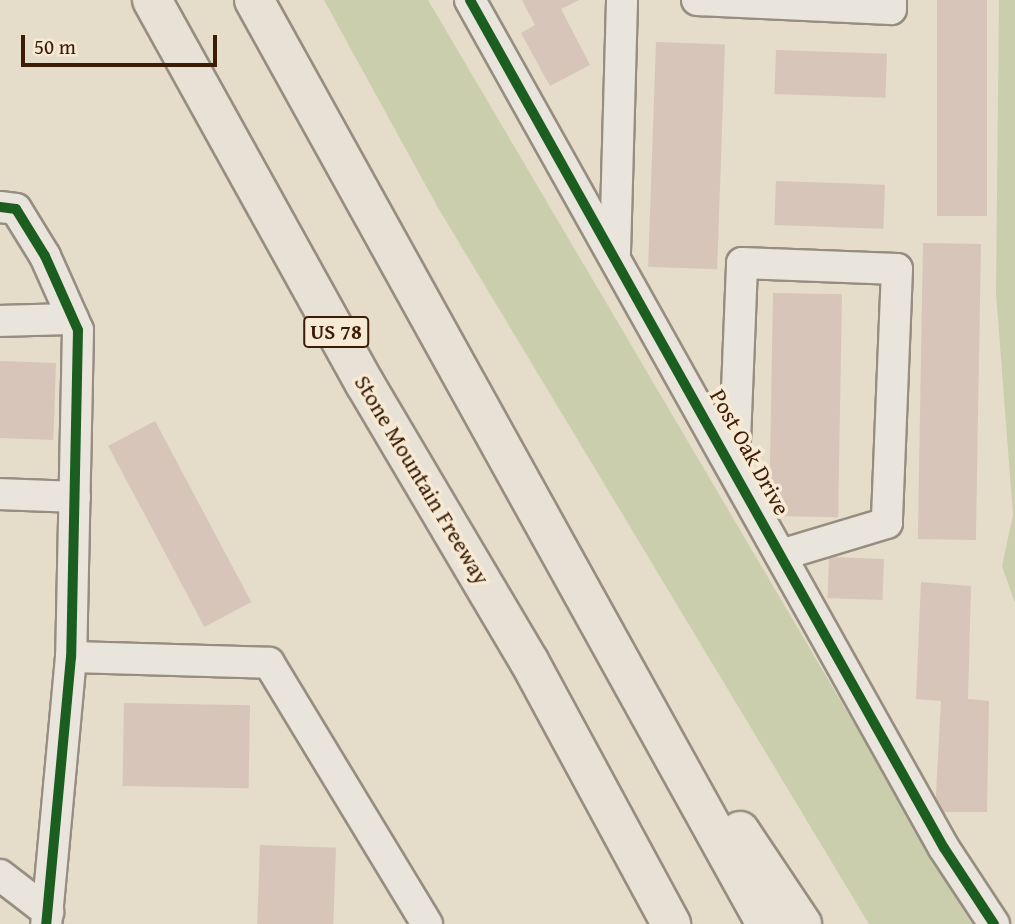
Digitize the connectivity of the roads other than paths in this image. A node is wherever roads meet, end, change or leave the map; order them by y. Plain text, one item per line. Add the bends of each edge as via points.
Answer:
1 (152, 0) edge
2 (254, 0) edge
3 (470, 0) edge
4 (622, 0) edge
5 (697, 0) edge
6 (891, 0) edge
7 (0, 207) edge
8 (615, 253) junction
9 (73, 319) junction
10 (0, 321) edge
11 (734, 465) junction
12 (0, 494) edge
13 (75, 497) junction
14 (784, 554) junction
15 (593, 612) junction
16 (71, 657) junction
17 (529, 661) junction
18 (0, 875) edge
19 (47, 918) edge
20 (426, 924) edge
21 (651, 924) edge
22 (671, 924) edge
23 (766, 924) edge
24 (802, 924) edge
25 (994, 924) edge

1 - 17 highway, Stone Mountain Freeway / US 78 via 365,384
2 - 15 highway
3 - 8 street, Post Oak Drive
4 - 8 street
5 - 6 street via 891,9
7 - 9 street via 16,209
8 - 11 street, Post Oak Drive
9 - 10 street
9 - 13 street via 78,330
11 - 14 street, Post Oak Drive
11 - 14 street, Post Oak Drive via 742,262 897,270 887,523
12 - 13 street
13 - 16 street
14 - 25 street, Post Oak Drive via 944,848
15 - 23 highway
15 - 24 highway
16 - 19 street
16 - 20 street via 269,663
17 - 21 highway
17 - 22 highway, Stone Mountain Freeway / US 78
18 - 19 street

